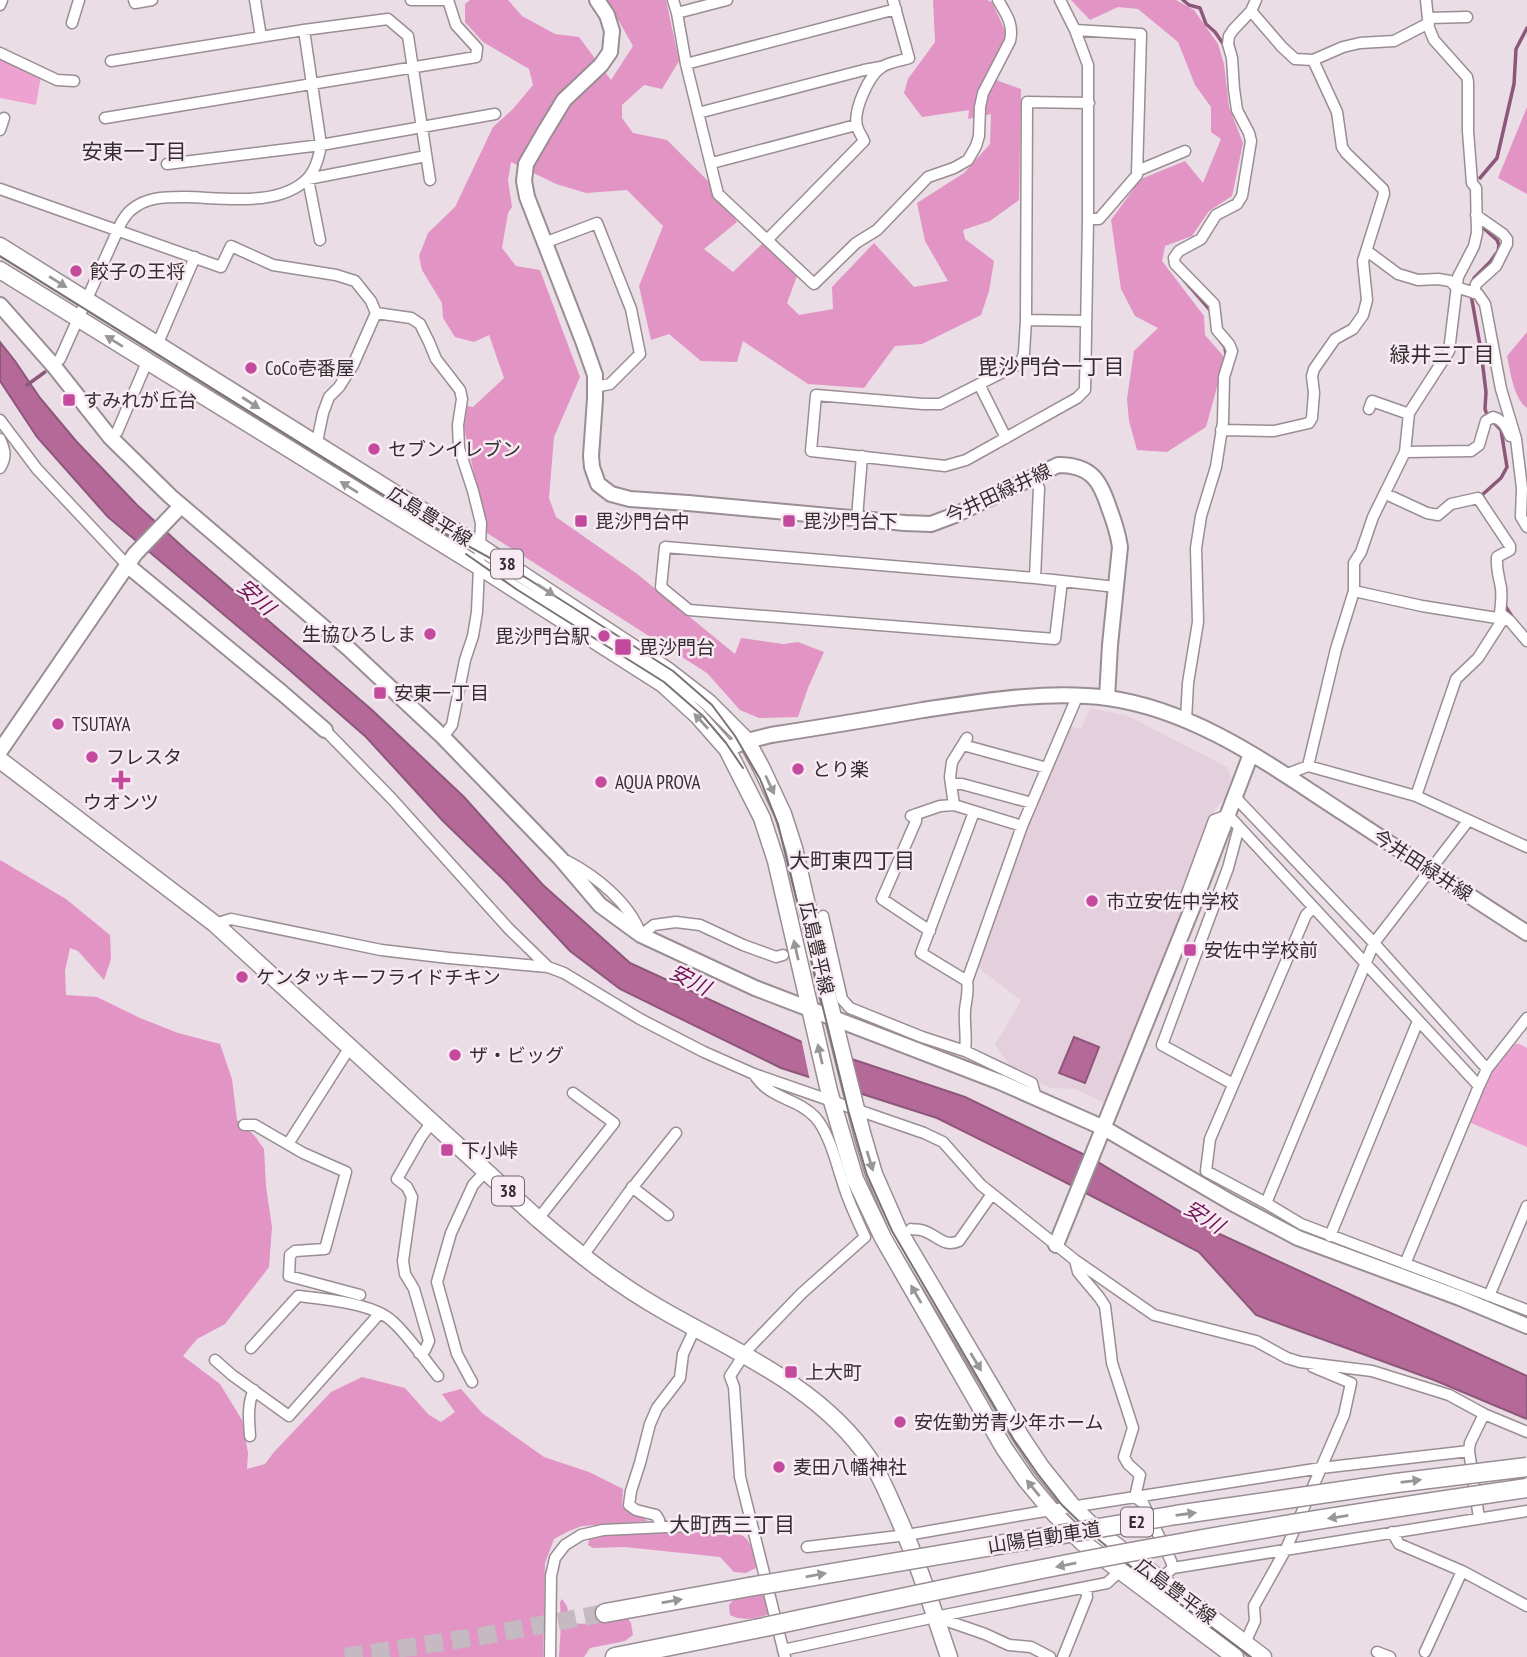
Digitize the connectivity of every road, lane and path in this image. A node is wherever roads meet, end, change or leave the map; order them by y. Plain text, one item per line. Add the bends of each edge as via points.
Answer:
1 (2, 0) edge
2 (79, 0) edge
3 (134, 0) edge
4 (152, 0) edge
5 (255, 0) edge
6 (411, 0) edge
7 (597, 0) edge
8 (673, 0) edge
9 (727, 0) edge
10 (998, 0) edge
11 (1060, 0) edge
12 (1256, 0) edge
13 (1426, 0) edge
14 (895, 4) edge
15 (0, 5) edge
16 (1251, 11) junction
17 (677, 13) junction
18 (1467, 17) dead end
19 (1428, 20) junction
20 (72, 23) dead end
21 (304, 30) junction
22 (1075, 30) junction
23 (261, 37) junction
24 (0, 53) edge
25 (1313, 60) junction
26 (111, 61) dead end
27 (685, 64) junction
28 (881, 67) junction
29 (413, 68) junction
30 (74, 81) dead end
31 (312, 83) junction
32 (1088, 103) junction
33 (698, 113) junction
34 (495, 114) dead end
35 (4, 118) dead end
36 (105, 118) dead end
37 (856, 125) junction
38 (422, 127) junction
39 (0, 130) edge
40 (321, 145) junction
41 (1185, 151) dead end
42 (426, 156) junction
43 (712, 163) junction
44 (167, 164) dead end
45 (1137, 171) junction
46 (308, 179) junction
47 (430, 180) dead end
48 (0, 189) edge
49 (1476, 215) junction
50 (1088, 219) junction
51 (117, 230) junction
52 (320, 240) dead end
53 (767, 240) junction
54 (544, 243) junction
55 (0, 246) edge
56 (1367, 251) junction
57 (195, 257) junction
58 (0, 270) edge
59 (1456, 287) junction
60 (1474, 293) junction
61 (87, 300) junction
62 (0, 305) edge
63 (376, 313) junction
64 (78, 319) junction
65 (1026, 320) junction
66 (1086, 321) junction
67 (158, 344) junction
68 (148, 362) junction
69 (53, 365) junction
70 (979, 384) junction
71 (595, 387) junction
72 (1369, 409) dead end
73 (1409, 414) junction
74 (0, 421) edge
75 (1221, 430) junction
76 (110, 437) junction
77 (1006, 438) junction
78 (0, 439) edge
79 (315, 444) junction
80 (1405, 453) junction
81 (862, 456) junction
82 (1520, 464) junction
83 (0, 468) edge
84 (1033, 477) junction
85 (1385, 494) junction
86 (178, 509) junction
87 (858, 519) junction
88 (1527, 527) edge
89 (479, 546) junction
90 (129, 563) junction
91 (480, 567) junction
92 (1034, 578) junction
93 (1062, 581) junction
94 (1116, 587) junction
95 (1354, 591) junction
96 (1507, 620) junction
97 (1527, 641) edge
98 (1077, 697) junction
99 (1107, 698) junction
100 (1186, 720) junction
101 (324, 730) joint
102 (443, 737) junction
103 (747, 741) junction
104 (727, 749) junction
105 (0, 751) edge
106 (1251, 754) junction
107 (0, 760) edge
108 (1308, 766) junction
109 (1047, 768) junction
110 (1285, 775) junction
111 (951, 784) junction
112 (1416, 796) junction
113 (1235, 797) junction
114 (1032, 803) junction
115 (954, 805) junction
116 (974, 812) junction
117 (1228, 815) junction
118 (1468, 821) junction
119 (1023, 826) junction
120 (1239, 827) junction
121 (1527, 847) edge
122 (1430, 870) junction
123 (1313, 908) junction
124 (823, 916) dead end
125 (215, 924) junction
126 (930, 931) junction
127 (1527, 933) edge
128 (641, 935) junction
129 (1374, 943) junction
130 (783, 955) dead end
131 (1365, 964) junction
132 (548, 967) junction
133 (967, 981) junction
134 (811, 1012) junction
135 (1527, 1018) edge
136 (835, 1021) junction
137 (1418, 1021) junction
138 (1516, 1032) junction
139 (1527, 1040) edge
140 (351, 1047) junction
141 (965, 1051) junction
142 (1487, 1069) junction
143 (754, 1074) junction
144 (1233, 1084) junction
145 (1479, 1086) junction
146 (573, 1093) dead end
147 (831, 1096) junction
148 (1036, 1098) junction
149 (854, 1103) junction
150 (432, 1122) junction
151 (244, 1125) dead end
152 (1103, 1131) junction
153 (676, 1133) dead end
154 (288, 1144) junction
155 (486, 1171) junction
156 (632, 1187) junction
157 (992, 1194) junction
158 (1266, 1203) junction
159 (1527, 1206) edge
160 (668, 1215) dead end
161 (538, 1219) junction
162 (911, 1229) dead end
163 (1330, 1236) junction
164 (1056, 1245) junction
165 (582, 1258) junction
166 (1075, 1260) junction
167 (1405, 1264) junction
168 (360, 1295) dead end
169 (1489, 1296) junction
170 (380, 1313) junction
171 (1525, 1320) edge
172 (695, 1328) junction
173 (251, 1348) dead end
174 (419, 1353) junction
175 (744, 1354) junction
176 (215, 1360) dead end
177 (1300, 1362) junction
178 (438, 1376) dead end
179 (472, 1382) dead end
180 (254, 1390) junction
181 (1484, 1414) junction
182 (1527, 1432) edge
183 (250, 1436) dead end
184 (1469, 1451) junction
185 (1527, 1466) edge
186 (1321, 1468) junction
187 (1527, 1488) edge
188 (1135, 1497) junction
189 (1073, 1507) junction
190 (1051, 1510) junction
191 (1527, 1511) edge
192 (1479, 1518) junction
193 (751, 1523) junction
194 (660, 1526) junction
195 (1392, 1532) junction
196 (907, 1535) junction
197 (807, 1547) dead end
198 (1286, 1549) junction
199 (1173, 1568) junction
200 (1462, 1571) junction
201 (1120, 1572) junction
202 (1160, 1579) junction
203 (1086, 1587) junction
204 (1527, 1606) edge
205 (605, 1613) tunnel mouth
206 (936, 1617) junction
207 (1245, 1643) junction
208 (1377, 1651) dead end
209 (1425, 1652) dead end
210 (784, 1653) edge
211 (550, 1657) edge
212 (615, 1657) edge
213 (949, 1657) edge
214 (1050, 1657) edge
215 (1063, 1657) edge
216 (1235, 1657) edge
217 (1263, 1657) edge
218 (1390, 1657) edge

1 - 15 street
2 - 20 street
3 - 4 street
5 - 23 street
6 - 29 street via 448,0 456,25 477,48 476,57
7 - 54 street, 今井田緑井線 via 612,31 610,52 564,100 526,164 527,197
8 - 17 street
9 - 17 street
10 - 53 street via 1013,32 983,93 979,136 968,160 928,177 877,230 856,243 814,284
11 - 22 street
12 - 16 street
13 - 19 street
14 - 27 street
14 - 28 street via 909,58
16 - 25 street via 1295,59
16 - 75 street via 1233,30 1228,44 1237,110 1251,141 1242,196 1237,204 1216,215 1201,239 1174,257 1175,264 1214,304 1217,330 1232,351 1224,377
17 - 27 street
18 - 19 street
19 - 25 street via 1394,41 1360,43
19 - 49 street via 1434,40 1467,77
21 - 23 street
21 - 29 street via 388,19 408,36
21 - 31 street
22 - 32 street via 1088,65
22 - 45 street via 1141,34
23 - 26 street
24 - 30 street via 57,80
25 - 56 street via 1337,113 1342,147 1383,189
27 - 33 street
28 - 33 street
28 - 37 street via 862,96
29 - 31 street
29 - 38 street
31 - 36 street
31 - 40 street
32 - 50 street
32 - 65 street via 1027,102
33 - 43 street
34 - 38 street
35 - 39 street
37 - 43 street
37 - 53 street via 864,141
38 - 40 street
38 - 42 street
40 - 44 street
40 - 46 street via 318,163
41 - 45 street
42 - 46 street
42 - 47 street
43 - 53 street via 718,194
45 - 50 street via 1099,219
46 - 51 street via 287,193 257,198 162,197 146,201 130,211
46 - 52 street
48 - 51 street
49 - 59 street via 1474,246
49 - 60 street via 1503,234 1507,244
50 - 66 street
51 - 57 street
51 - 61 street
54 - 71 street, 今井田緑井線 via 583,341
54 - 71 street via 597,223 631,309 640,354 610,384
55 -> 61 main road, 広島豊平線 / 38
56 - 59 street via 1398,274 1450,281
56 - 75 street via 1363,316 1353,329 1335,339 1314,369 1309,423 1273,431
57 - 63 street via 221,267 231,246 273,265 336,275 355,281
57 - 67 street
58 - 64 main road, 広島豊平線 / 38
59 - 60 street
59 - 73 street via 1449,351
60 - 82 street via 1485,304
61 - 64 street
61 - 67 main road, 広島豊平線 / 38
62 - 69 street
63 - 79 street via 354,365 329,397
63 - 89 street via 411,318 420,324 436,359 460,390 459,448 481,523
68 -> 64 main road, 広島豊平線 / 38
64 - 69 street
65 - 66 street
65 - 70 street via 1021,363
66 - 77 street via 1086,390
67 -> 79 main road, 広島豊平線 / 38
68 - 76 street via 117,432
91 -> 68 main road, 広島豊平線 / 38
69 - 76 street
70 - 77 street
70 - 81 street via 940,404 816,395 811,452
71 - 87 street, 今井田緑井線 via 592,467 598,484 611,494
72 - 73 street via 1372,401
73 - 80 street
74 - 90 street via 37,469
75 - 100 street via 1196,548 1198,622
76 - 86 street
77 - 81 street via 945,466
78 - 83 street via 5,452
79 - 89 main road, 広島豊平線 / 38
80 - 82 street via 1471,451 1479,445 1486,421 1493,417 1507,429
80 - 85 street
81 - 87 street
82 - 88 street via 1521,517
84 - 87 street, 今井田緑井線 via 931,524
84 - 92 street via 1039,488
84 - 94 street, 今井田緑井線 via 1058,465 1072,465 1098,480 1120,547
85 - 95 street via 1354,564
85 - 96 street via 1438,514 1451,504 1478,498 1510,547 1496,561 1500,613
86 - 90 street
86 - 102 street via 348,648
89 - 91 street
89 -> 103 main road, 広島豊平線 / 38 via 668,671
90 - 101 street
90 - 105 street
91 - 102 street via 473,636 452,726
104 -> 91 main road, 広島豊平線 / 38 via 663,684
92 - 93 street
92 - 93 street via 664,547 661,587 689,610 1055,639
93 - 94 street
94 - 99 street, 今井田緑井線
95 - 96 street
95 - 108 street
96 - 97 street
96 - 112 street via 1456,679
98 - 99 street
98 - 103 street via 1019,697 950,706
98 - 109 street
99 - 100 street, 今井田緑井線
100 - 106 street, 今井田緑井線
101 - 132 street
102 - 128 street via 600,905
103 - 104 street
103 -> 136 main road, 広島豊平線 / 38 via 783,814 794,848
134 -> 104 main road, 広島豊平線 / 38 via 776,861 762,818
106 - 110 street, 今井田緑井線
106 - 113 street
107 - 125 main road, 38
108 - 110 street
108 - 112 street
109 - 111 street via 965,741 952,762
109 - 114 street
110 - 122 street, 今井田緑井線
111 - 114 street
111 - 115 street
112 - 118 street
113 - 117 street
113 - 129 street
114 - 119 street
115 - 116 street
115 - 126 street via 914,815 916,821 882,899
116 - 119 street
116 - 126 street
117 - 120 street
117 - 152 street
118 - 121 street
118 - 122 street
119 - 133 street
120 - 123 street
120 - 144 street via 1162,1045
122 - 127 street, 今井田緑井線
122 - 129 street
123 - 131 street
123 - 144 street
124 - 141 street via 842,999 850,1008
125 - 132 street via 231,919 382,950
125 - 140 main road, 38
126 - 133 street via 921,953
128 - 130 street via 654,925 700,925 776,957
128 - 134 street
129 - 131 street
129 - 142 street
131 - 137 street
131 - 158 street
132 - 143 street via 640,1019
133 - 141 street
134 - 136 street
147 -> 134 main road, 広島豊平線 / 38
135 - 138 street
136 - 148 street
136 - 149 main road, 広島豊平線 / 38
137 - 145 street
137 - 163 street
138 - 139 street
138 - 142 street
140 - 150 main road, 38
140 - 154 street
141 - 148 street via 1032,1083
142 - 145 street
143 - 147 street
143 - 175 street via 765,1089 817,1118 867,1237 802,1293
144 - 158 street via 1210,1139 1206,1171
145 - 167 street
146 - 161 street via 614,1123
147 - 149 street
190 -> 147 main road, 広島豊平線 / 38 via 1004,1448 883,1238 855,1180
148 - 152 street
149 - 157 street via 943,1142
149 -> 189 main road, 広島豊平線 / 38 via 874,1174 899,1231 1021,1437
150 - 155 main road, 38
150 - 174 street via 397,1179 412,1197 403,1261 429,1341
151 - 154 street via 255,1125
152 - 164 street
152 - 171 street via 1298,1238
153 - 156 street
154 - 168 street via 346,1172 325,1249 295,1251 290,1255 289,1276
155 - 161 main road, 38
155 - 179 street via 473,1185 451,1233 437,1282 457,1354
156 - 160 street
156 - 165 street
157 - 162 street via 959,1241 945,1243
157 - 164 street
158 - 163 street
159 - 169 street
161 - 165 main road, 38
163 - 167 street
164 - 166 street
165 - 172 main road, 38
166 - 177 street via 1154,1315 1256,1341
166 - 188 street via 1077,1272 1105,1306 1112,1363 1133,1428 1124,1457 1140,1475
167 - 169 street
169 - 171 street
170 - 173 street via 298,1296
170 - 174 street
170 - 180 street via 289,1416
172 - 175 main road, 38
172 - 194 street via 683,1354 680,1378 650,1424 631,1492 629,1505 656,1515
174 - 178 street
175 - 193 street via 730,1376 740,1477
175 - 196 main road, 38 via 802,1391 850,1435 871,1461
176 - 180 street
177 - 181 street via 1372,1371 1449,1395
177 - 186 street via 1352,1383
180 - 183 street
181 - 182 street
181 - 184 street
184 - 186 street
184 - 192 street
205 -> 185 highway, 山陽自動車道 / E2, bridge via 1176,1515
186 - 188 street
186 - 198 street
187 -> 212 highway, 山陽自動車道 / E2, bridge via 1181,1543
188 - 189 street
188 - 199 street via 1143,1503
189 - 190 street
189 - 202 main road, 広島豊平線 / 38
190 - 196 street
190 - 201 main road, 広島豊平線 / 38
191 - 192 street
192 - 195 street
193 - 194 street
193 - 210 street
194 - 211 street via 603,1530 565,1545 555,1558 551,1576
195 - 198 street
195 - 200 street via 1399,1544
196 - 197 street
196 - 206 main road, 38
198 - 199 street
198 - 207 street via 1254,1606 1255,1621
199 - 202 street
200 - 204 street
200 - 209 street
201 - 203 street via 1107,1583
201 - 216 main road, 広島豊平線 / 38
202 - 207 main road, 広島豊平線 / 38
203 - 206 street
203 - 215 street via 1087,1597
206 - 210 street
206 - 213 main road, 38
206 - 214 street
207 - 217 main road, 広島豊平線 / 38
208 - 218 street

